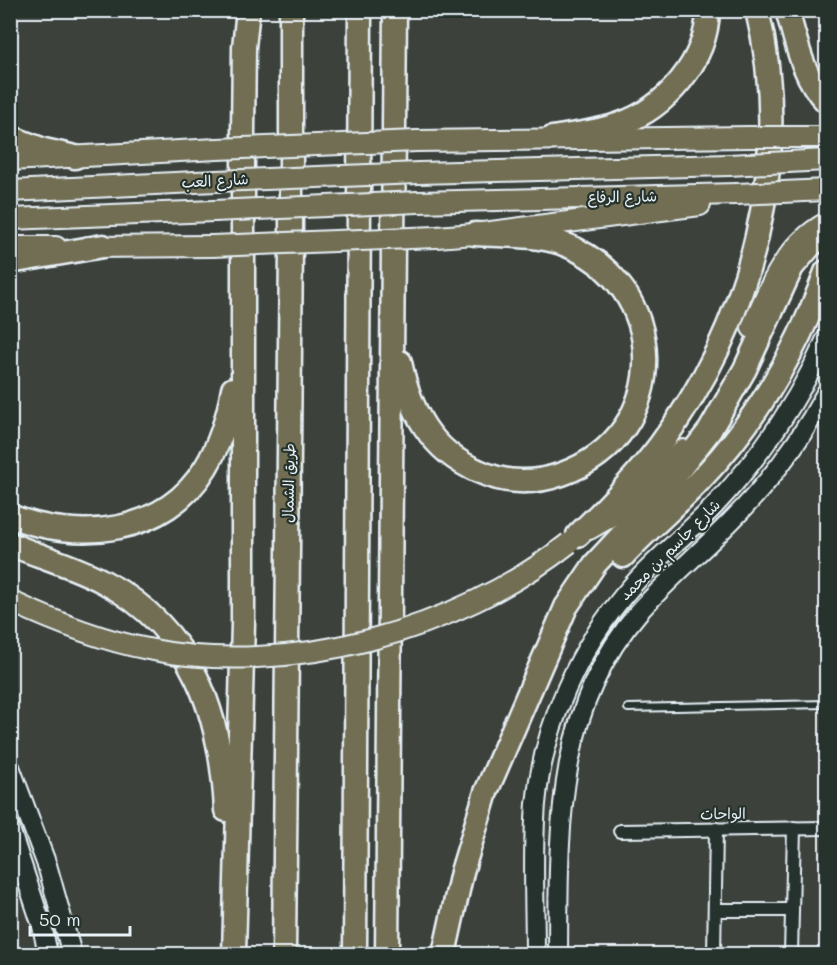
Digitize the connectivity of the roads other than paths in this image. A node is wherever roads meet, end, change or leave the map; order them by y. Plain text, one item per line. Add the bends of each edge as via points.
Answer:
1 (239, 10) edge
2 (248, 10) edge
3 (291, 10) edge
4 (360, 10) edge
5 (395, 10) edge
6 (708, 10) edge
7 (758, 10) edge
8 (787, 10) edge
9 (244, 47) junction
10 (826, 101) edge
11 (10, 137) edge
12 (826, 137) edge
13 (552, 138) junction
14 (75, 157) junction
15 (10, 160) edge
16 (826, 160) edge
17 (419, 173) joint
18 (826, 190) edge
19 (10, 191) edge
20 (733, 194) junction
21 (418, 202) joint
22 (10, 219) edge
23 (826, 222) edge
24 (475, 234) junction
25 (826, 234) edge
26 (104, 246) junction
27 (10, 248) edge
28 (10, 262) edge
29 (826, 272) edge
30 (392, 316) junction
31 (243, 325) junction
32 (826, 339) edge
33 (729, 389) junction
34 (826, 393) edge
35 (10, 516) edge
36 (574, 539) junction
37 (10, 544) edge
38 (10, 601) edge
39 (532, 681) junction
40 (826, 704) edge
41 (628, 708) dead end
42 (10, 767) edge
43 (794, 828) junction
44 (826, 828) edge
45 (10, 829) edge
46 (716, 829) junction
47 (620, 831) dead end
48 (234, 909) junction
49 (715, 910) junction
50 (792, 910) junction
51 (48, 954) edge
52 (72, 954) edge
53 (234, 954) edge
54 (284, 954) edge
55 (355, 954) edge
56 (387, 954) edge
57 (444, 954) edge
58 (535, 954) edge
59 (558, 954) edge
60 (714, 954) edge
61 (791, 954) edge

1 - 9 highway
2 - 9 highway
3 - 54 highway, طريق الشمال
4 - 55 highway
5 - 30 highway
6 - 13 highway via 704,37 695,57 683,77 660,101 620,124
7 - 36 highway via 770,117 767,176 761,218 735,310 717,352 677,421 638,471
8 - 10 highway via 811,79
9 - 31 highway
11 - 14 highway
12 - 13 main road, bridge
13 - 14 main road, bridge
14 - 15 main road
16 - 17 main road, شارع الرفاع, bridge
17 - 19 main road, شارع العب, bridge
18 - 20 main road, شارع الرفاع, bridge
20 - 21 main road, شارع الرفاع
20 - 24 main road via 696,207
21 - 22 main road, شارع العب, bridge
23 - 33 main road via 807,235 780,268
24 - 26 main road, bridge via 212,246
24 - 30 highway via 536,237 560,243 598,262 626,293 643,333 645,371 631,417 608,446 570,471 528,482 508,480 466,466 435,442 413,410 404,384
25 - 33 highway via 792,267
26 - 27 main road
26 - 28 highway
29 - 39 highway via 782,369 745,425 698,482 601,582
30 - 56 highway
31 - 35 highway via 221,438 205,469 181,495 135,522 94,531 55,530
31 - 48 highway via 243,634
32 - 58 main road, شارع جاسم بن محمد via 800,390 760,452 712,508 632,586 580,661 555,726 538,789
33 - 36 main road via 668,466 622,510
33 - 39 highway via 682,467 582,582
34 - 59 main road, شارع جاسم بن محمد via 803,433 759,491 624,631 594,685 569,755 562,796
36 - 38 main road, bridge via 535,568 462,608 370,640 303,652 213,656 149,650 73,628
37 - 48 highway via 112,586 144,610 181,650 207,699 216,728 225,785
39 - 57 highway via 486,792 462,872
40 - 41 lane
42 - 52 main road via 47,865
43 - 44 street, الواحات
43 - 46 street, الواحات
43 - 50 street
45 - 51 main road via 25,867
46 - 47 street, الواحات
46 - 49 street
48 - 53 highway
49 - 50 street
49 - 60 street
50 - 61 street

